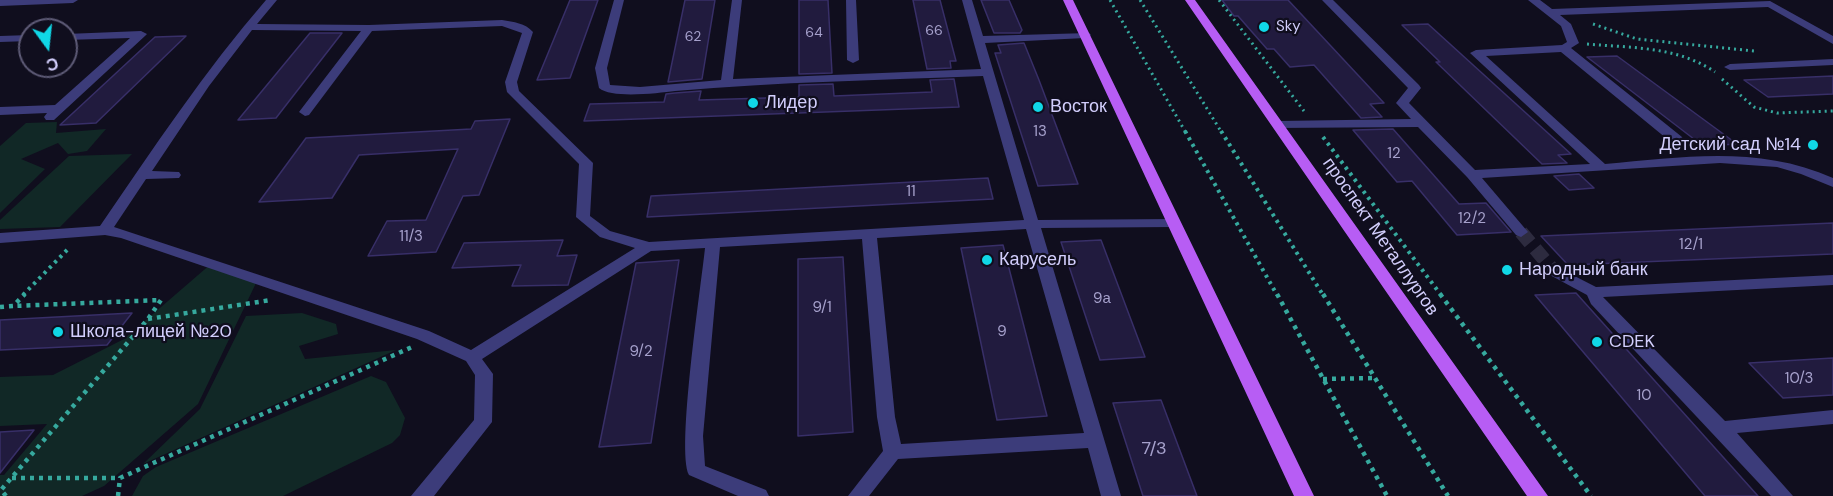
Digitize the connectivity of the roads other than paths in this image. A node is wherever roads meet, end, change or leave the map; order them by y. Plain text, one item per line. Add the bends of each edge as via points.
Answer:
1 (73, 0) edge
2 (272, 0) edge
3 (619, 0) edge
4 (737, 0) edge
5 (851, 0) edge
6 (967, 0) edge
7 (1068, 0) edge
8 (1190, 0) edge
9 (1328, 0) edge
10 (1533, 0) edge
11 (5, 2) edge
12 (0, 10) edge
13 (1550, 12) junction
14 (247, 27) junction
15 (369, 28) junction
16 (1085, 35) junction
17 (78, 37) edge
18 (18, 38) edge
19 (0, 39) edge
20 (979, 40) junction
21 (1833, 41) edge
22 (1568, 45) junction
23 (853, 60) dead end
24 (1833, 62) edge
25 (1730, 67) dead end
26 (988, 72) junction
27 (727, 83) junction
28 (0, 111) edge
29 (305, 112) dead end
30 (1421, 123) junction
31 (1279, 125) junction
32 (1677, 140) dead end
33 (1602, 168) junction
34 (1472, 174) junction
35 (141, 175) junction
36 (174, 175) dead end
37 (1833, 183) edge
38 (1174, 222) junction
39 (1032, 224) junction
40 (105, 230) junction
41 (1521, 232) tunnel mouth
42 (869, 234) junction
43 (0, 238) edge
44 (713, 243) junction
45 (648, 247) junction
46 (1554, 270) tunnel mouth
47 (1833, 280) edge
48 (1593, 292) junction
49 (472, 357) junction
50 (1833, 417) edge
51 (1721, 428) junction
52 (1095, 440) junction
53 (893, 452) junction
54 (421, 496) edge
55 (759, 496) edge
56 (858, 496) edge
57 (1111, 496) edge
58 (1304, 496) edge
59 (1538, 496) edge
60 (1783, 496) edge

1 - 11 street
2 - 14 street
3 - 27 street via 601,68 605,88 640,91
4 - 27 street
5 - 23 street
6 - 20 street
7 - 16 main road
8 - 31 main road, проспект Металлургов
9 - 30 street via 1415,88 1402,103
10 - 13 street
11 - 12 street
13 - 21 street via 1770,4
13 - 22 street via 1566,24
14 - 15 street
14 - 35 street via 163,139
15 - 29 street
15 - 45 street via 502,23 528,32 510,82 513,92 586,163 583,217 606,234
16 - 20 street
16 - 38 main road
17 - 28 street via 141,34 54,112
18 - 19 street
20 - 26 street
22 - 32 street
22 - 33 street via 1476,53
24 - 25 street
26 - 27 street
26 - 39 street
30 - 31 street
30 - 34 street
31 - 59 main road, проспект Металлургов
33 - 34 street
33 - 37 street via 1738,159 1787,165
34 - 41 street
35 - 36 street
35 - 40 street
38 - 39 street
38 - 58 main road
39 - 42 street
39 - 52 street
40 - 43 street
40 - 49 street via 140,238 431,338
42 - 44 street
42 - 53 street via 886,417
44 - 45 street
44 - 55 street via 694,436 696,470
45 - 49 street
46 - 48 street
47 - 48 street
48 - 51 street
49 - 54 street via 484,374 483,422
50 - 51 street
51 - 60 street
52 - 53 street
52 - 57 street
53 - 56 street

